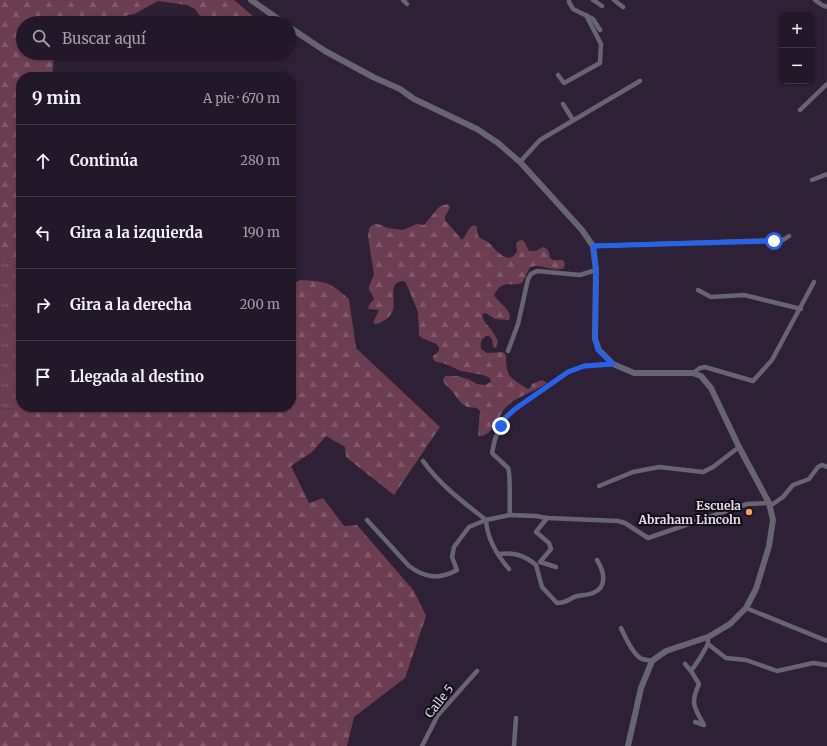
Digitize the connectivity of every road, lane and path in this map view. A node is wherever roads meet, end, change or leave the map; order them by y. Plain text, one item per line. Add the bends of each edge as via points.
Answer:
1 (251, 0) edge
2 (403, 0) edge
3 (569, 0) edge
4 (593, 0) edge
5 (614, 0) edge
6 (815, 0) edge
7 (407, 4) dead end
8 (602, 6) dead end
9 (623, 7) dead end
10 (827, 7) edge
11 (586, 15) junction
12 (274, 16) edge
13 (600, 30) dead end
14 (296, 31) edge
15 (558, 75) dead end
16 (640, 81) dead end
17 (827, 84) edge
18 (563, 104) dead end
19 (800, 110) dead end
20 (573, 120) junction
21 (520, 162) junction
22 (827, 174) edge
23 (812, 180) dead end
24 (789, 236) dead end
25 (593, 246) junction
26 (596, 270) junction
27 (814, 282) dead end
28 (698, 290) dead end
29 (801, 309) junction
30 (508, 351) dead end
31 (613, 364) junction
32 (693, 373) junction
33 (739, 447) junction
34 (423, 461) dead end
35 (827, 467) edge
36 (599, 486) dead end
37 (769, 504) junction
38 (510, 515) junction
39 (547, 518) junction
40 (367, 520) dead end
41 (486, 520) junction
42 (498, 554) junction
43 (597, 560) dead end
44 (556, 567) dead end
45 (509, 569) dead end
46 (746, 608) junction
47 (621, 628) dead end
48 (708, 637) junction
49 (827, 642) edge
50 (708, 644) junction
51 (652, 661) junction
52 (685, 664) dead end
53 (827, 665) edge
54 (477, 671) dead end
55 (691, 671) junction
56 (516, 718) dead end
57 (695, 722) dead end
58 (422, 746) edge
59 (514, 746) edge
60 (628, 746) edge

1 - 12 street
2 - 7 street
3 - 11 street via 573,9
4 - 8 street
5 - 9 street
6 - 10 street
11 - 13 street
11 - 15 street via 601,44 600,62 564,83
14 - 21 street via 325,51 477,130 498,143
16 - 20 street
17 - 19 street
18 - 20 street
20 - 21 street via 540,140
21 - 25 street via 582,230
22 - 23 street
24 - 25 street via 783,240
25 - 26 street
26 - 30 street via 580,275 537,271 531,274
26 - 31 street via 595,339 598,350
27 - 29 street
28 - 29 street via 711,297 744,295
29 - 32 street via 772,360 753,381 705,367
31 - 32 street via 634,373
31 - 38 street via 584,366 568,372 504,419 492,453 508,469 511,476
32 - 33 street via 701,376 711,388
33 - 36 street via 703,472 659,467 633,472
33 - 37 street
34 - 41 street via 433,476
35 - 37 street via 818,467 809,479 793,485 783,497
37 - 39 street via 747,504 648,538 618,521
37 - 46 street via 773,520 769,546 756,589
38 - 39 street
38 - 41 street
39 - 44 street via 536,532 549,543 551,549 540,562
40 - 41 street via 409,566 417,572 437,577 457,570 452,557 454,547 469,527
41 - 42 street via 487,532
42 - 43 street via 520,554 536,565 542,587 557,603 565,603 598,590 604,575
42 - 45 street
46 - 48 street via 730,624
46 - 49 street
47 - 51 street via 633,650 641,658
48 - 50 street
48 - 51 street via 666,651
50 - 53 street via 726,658 746,660 777,671 813,663
50 - 55 street
51 - 60 street via 641,688
52 - 55 street
54 - 58 street, Calle 5 via 438,715
55 - 57 street via 699,684 693,706 704,725
56 - 59 street

